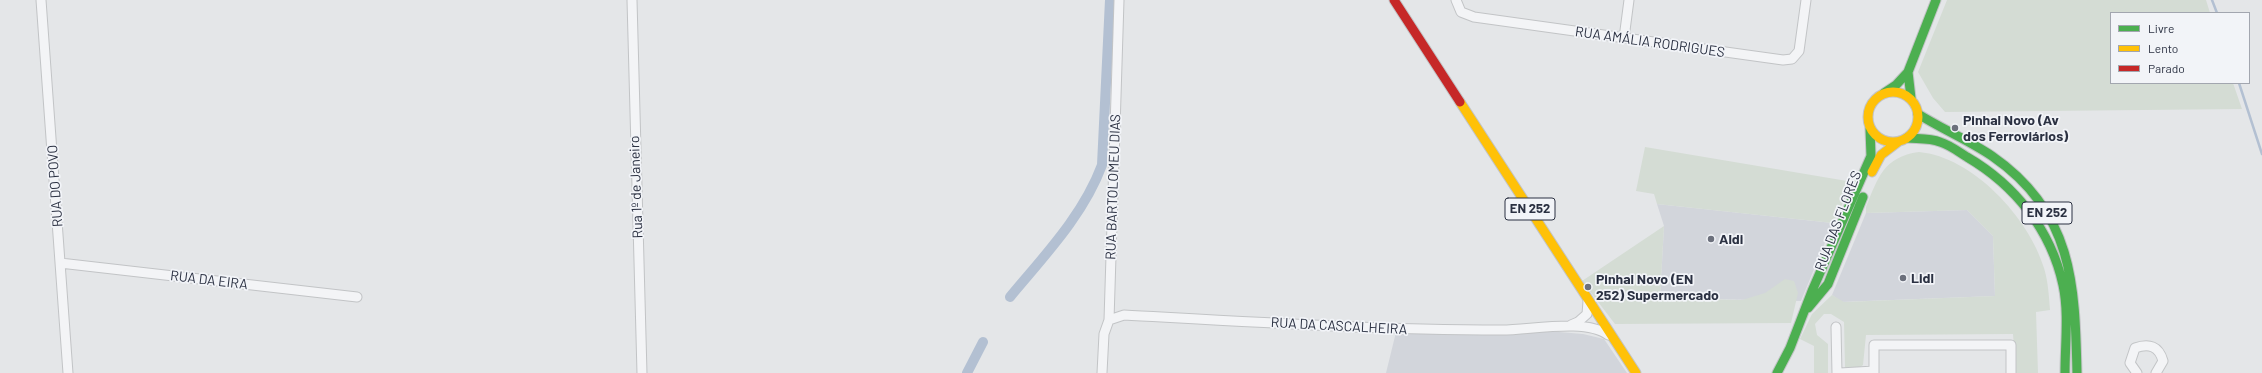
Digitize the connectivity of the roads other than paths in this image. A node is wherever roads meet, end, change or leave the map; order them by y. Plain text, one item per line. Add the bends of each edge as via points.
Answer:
1 (41, 0) edge
2 (632, 0) edge
3 (1119, 0) edge
4 (1394, 0) edge
5 (1456, 0) edge
6 (1629, 0) edge
7 (1806, 0) edge
8 (1936, 0) edge
9 (1624, 38) junction
10 (1908, 72) junction
11 (1884, 93) junction
12 (1911, 98) junction
13 (1918, 114) junction
14 (1870, 129) junction
15 (1907, 138) junction
16 (1898, 142) junction
17 (60, 263) junction
18 (357, 297) dead end
19 (1588, 299) junction
20 (1804, 313) junction
21 (1109, 320) junction
22 (1570, 325) junction
23 (1836, 327) dead end
24 (1614, 340) junction
25 (1874, 372) edge
26 (68, 373) edge
27 (642, 373) edge
28 (1102, 373) edge
29 (1636, 373) edge
30 (1777, 373) edge
31 (1837, 373) edge
32 (1840, 373) edge
33 (2011, 373) edge
34 (2065, 373) edge
35 (2077, 373) edge
36 (2137, 373) edge
37 (2156, 373) edge

1 - 17 street, RUA DO POVO
2 - 27 street, Rua 1º de Janeiro
3 - 21 street, RUA BARTOLOMEU DIAS
4 - 19 main road, EN 252
5 - 9 street, RUA AMÁLIA RODRIGUES via 1461,12 1474,17
6 - 9 street
7 - 9 street, RUA AMÁLIA RODRIGUES via 1799,51 1792,59 1783,60
8 - 10 main road
10 - 11 main road
10 - 12 main road
11 - 12 main road via 1898,92
11 - 14 main road via 1877,96 1869,108 1867,115
12 - 13 main road
13 - 15 main road via 1916,127
13 - 35 main road, EN 252 via 1939,128 1975,145 2006,167 2020,179 2049,216 2066,252 2073,286
14 - 16 main road via 1879,138
14 - 20 main road, RUA DAS FLORES via 1871,156
15 - 16 main road
15 - 34 main road, EN 252 via 1941,143 1984,166 2020,199 2038,222 2056,256 2064,287
16 - 20 main road, RUA DAS FLORES via 1884,153 1875,165 1828,284
17 - 18 street, RUA DA EIRA
17 - 26 street, RUA DO POVO
19 - 22 street, RUA DA CASCALHEIRA via 1587,314
19 - 24 main road, EN 252
20 - 30 main road, RUA DAS FLORES
21 - 22 street, RUA DA CASCALHEIRA via 1124,315 1409,330 1527,330
21 - 28 street, RUA BARTOLOMEU DIAS via 1104,334
22 - 24 street, RUA DA CASCALHEIRA via 1597,328
23 - 31 street
24 - 29 main road, EN 252
25 - 32 street
25 - 33 street via 1874,345 2011,345
36 - 37 street via 2130,362 2131,356 2135,348 2143,345 2155,346 2160,352 2163,360

